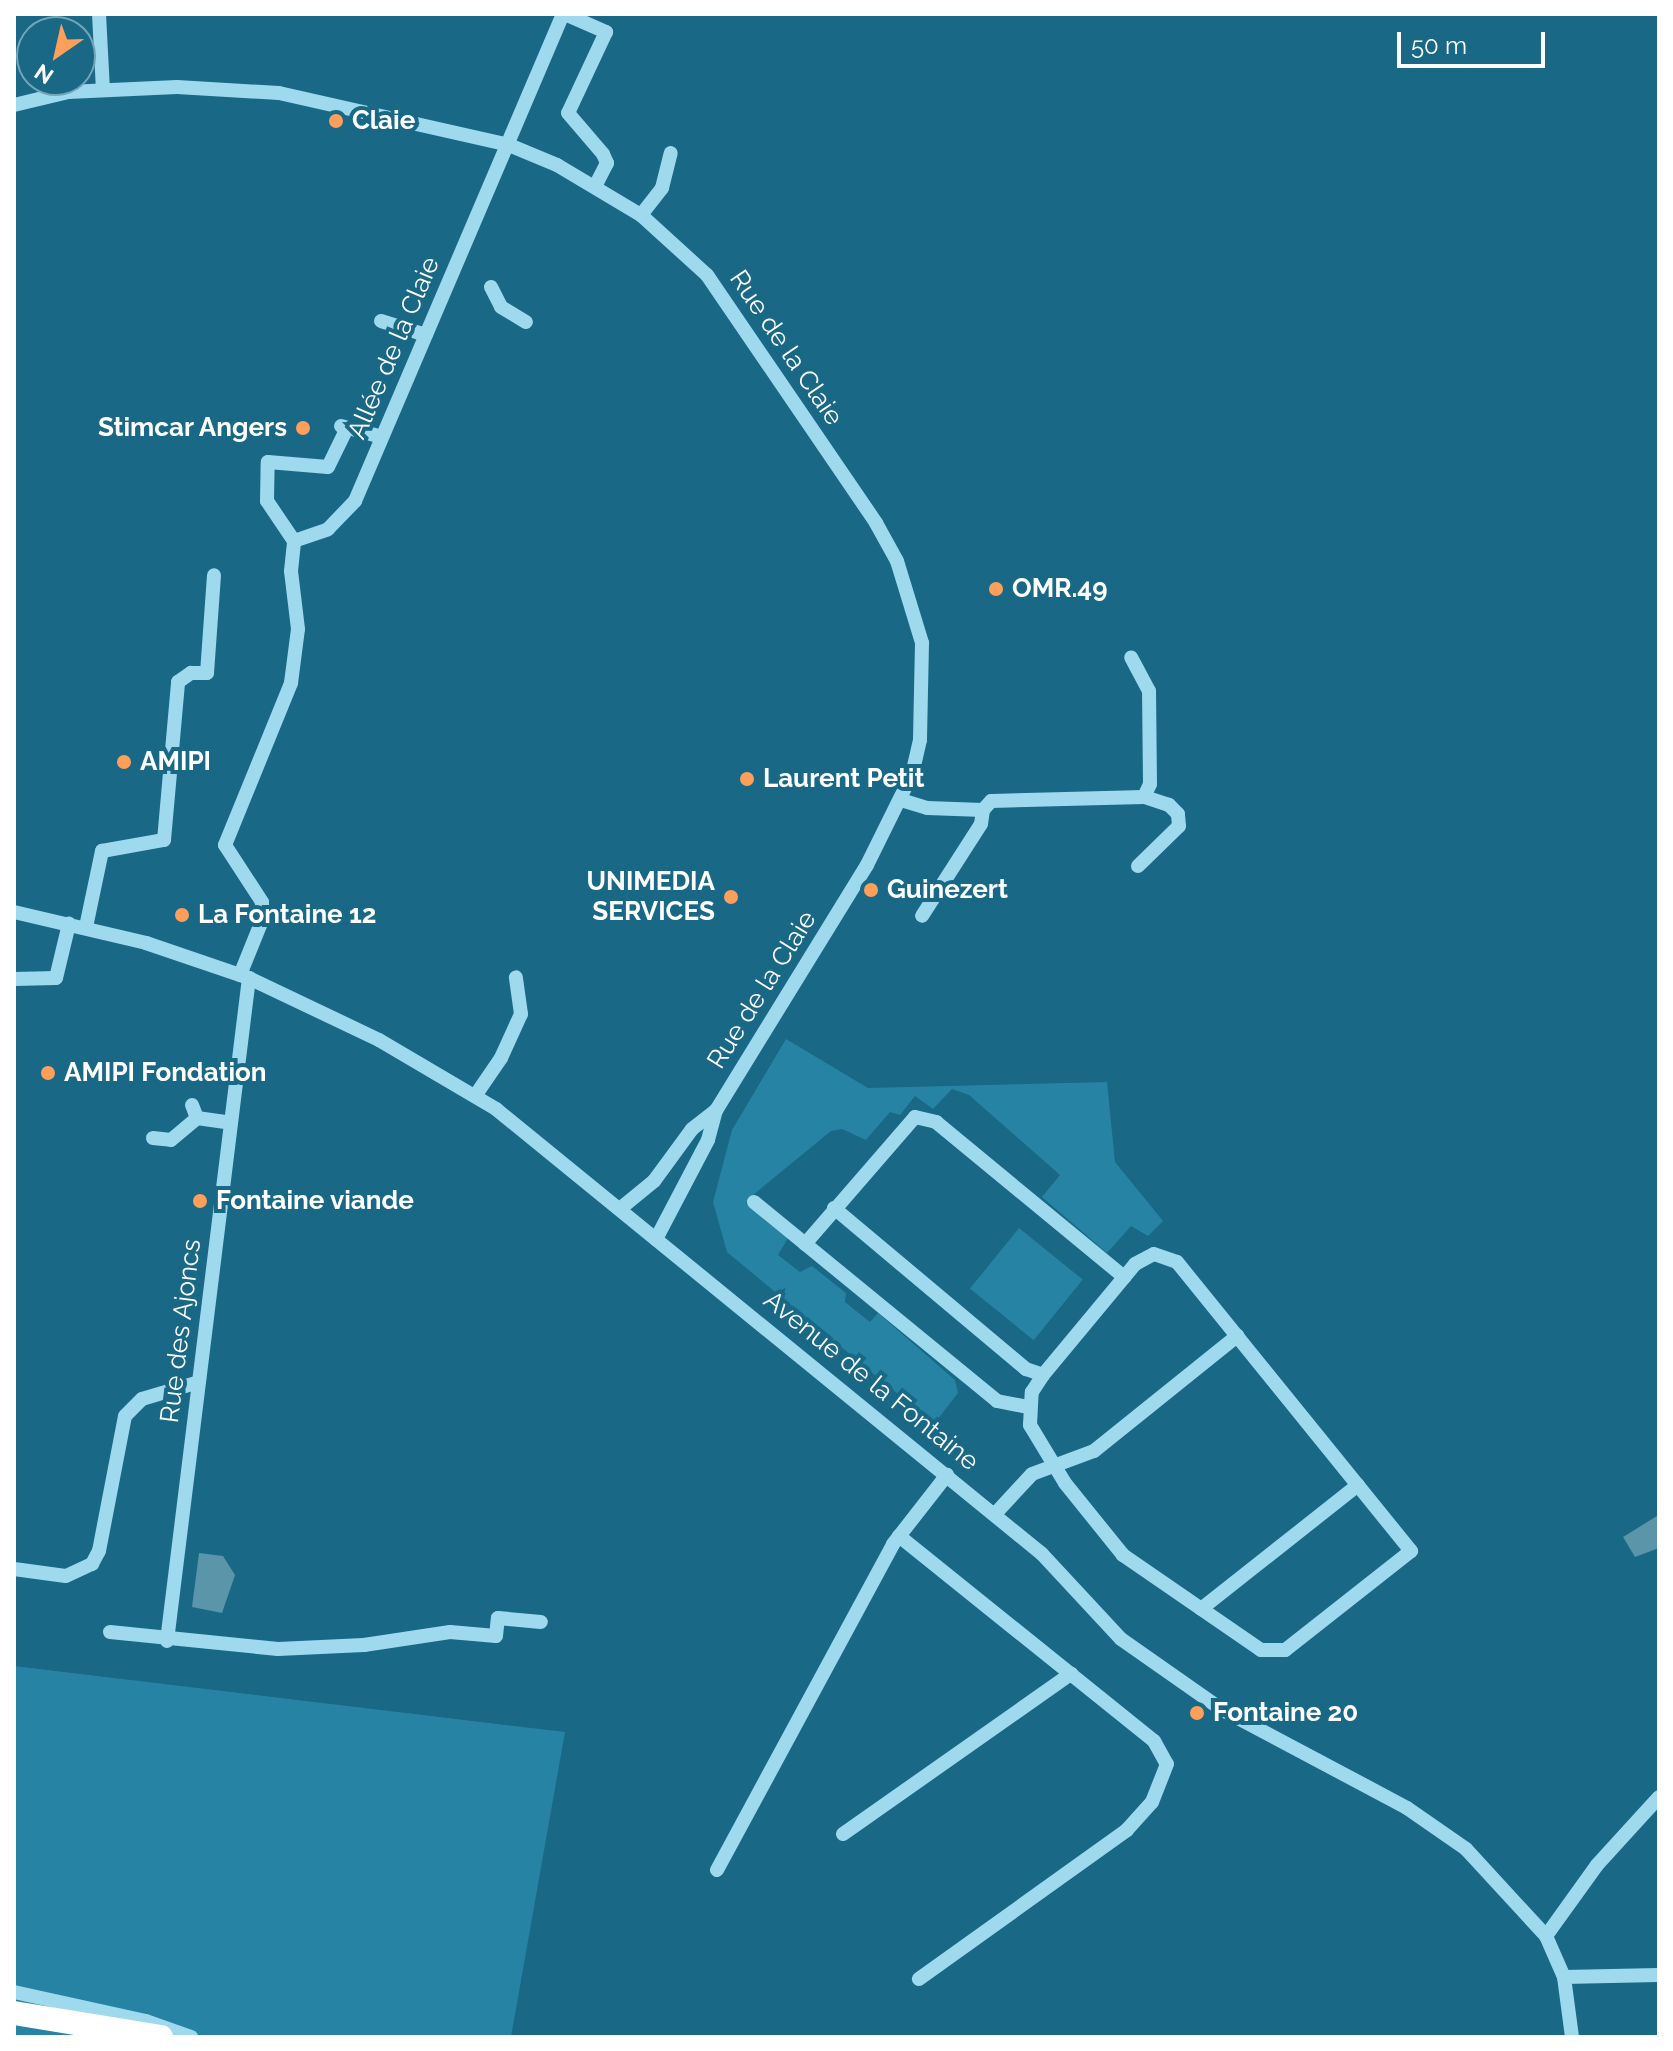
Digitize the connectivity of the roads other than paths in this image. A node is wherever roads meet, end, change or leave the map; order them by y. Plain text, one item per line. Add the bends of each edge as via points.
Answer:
1 (99, 14) edge
2 (564, 14) edge
3 (103, 90) junction
4 (14, 105) edge
5 (509, 145) junction
6 (671, 153) dead end
7 (596, 185) junction
8 (641, 215) junction
9 (491, 287) dead end
10 (381, 321) dead end
11 (526, 322) dead end
12 (426, 335) junction
13 (382, 437) junction
14 (294, 541) junction
15 (214, 575) dead end
16 (1131, 657) dead end
17 (1144, 797) junction
18 (901, 800) junction
19 (983, 810) junction
20 (1138, 866) dead end
21 (14, 912) edge
22 (922, 916) dead end
23 (69, 924) junction
24 (86, 927) junction
25 (245, 977) junction
26 (516, 977) dead end
27 (14, 979) edge
28 (475, 1096) junction
29 (716, 1110) junction
30 (231, 1123) junction
31 (153, 1138) dead end
32 (754, 1202) dead end
33 (621, 1208) junction
34 (834, 1208) junction
35 (656, 1239) junction
36 (805, 1244) junction
37 (1124, 1277) junction
38 (1237, 1336) junction
39 (1043, 1375) junction
40 (199, 1382) junction
41 (1028, 1407) junction
42 (1054, 1465) junction
43 (947, 1475) junction
44 (1358, 1485) junction
45 (995, 1514) junction
46 (899, 1536) junction
47 (14, 1569) edge
48 (1201, 1609) junction
49 (541, 1622) dead end
50 (110, 1632) dead end
51 (167, 1641) junction
52 (1071, 1674) junction
53 (1659, 1797) edge
54 (843, 1834) dead end
55 (717, 1870) dead end
56 (1546, 1936) junction
57 (1659, 1975) edge
58 (1564, 1977) junction
59 (919, 1979) dead end
60 (14, 1992) edge
61 (14, 2013) edge
62 (161, 2037) edge
63 (191, 2037) edge
64 (1572, 2037) edge

1 - 3 street
2 - 5 street, Allée de la Claie
2 - 7 street via 606,32 568,113 607,163
3 - 4 street, Rue de la Claie
3 - 5 street, Rue de la Claie via 177,87 279,93
5 - 7 street, Rue de la Claie
5 - 12 street, Allée de la Claie
6 - 8 street via 662,188
7 - 8 street, Rue de la Claie
8 - 18 street, Rue de la Claie via 707,275 735,311 897,561 922,643 920,740
9 - 11 street via 501,307
10 - 12 street
12 - 13 street, Allée de la Claie
13 - 14 street, Allée de la Claie via 347,512 328,529
13 - 14 street via 344,427 328,467 268,462 267,501
14 - 25 street, Rue des Ajoncs via 291,571 298,629 291,683 225,845 262,902 263,918
15 - 24 street via 207,673 191,673 178,682 164,840 102,851
16 - 17 street via 1149,691 1150,784
17 - 19 street via 991,801
17 - 20 street via 1169,805 1178,814 1179,826
18 - 19 street via 927,808
18 - 29 street, Rue de la Claie via 867,865
19 - 22 street via 981,824
21 - 23 street, Avenue de la Fontaine
23 - 24 street, Avenue de la Fontaine
23 - 27 street via 56,978
24 - 25 street, Avenue de la Fontaine
25 - 28 street, Avenue de la Fontaine via 366,1033
25 - 30 street, Rue des Ajoncs
26 - 28 street via 521,1014 501,1058
28 - 33 street, Avenue de la Fontaine
29 - 33 street, Rue de la Claie via 692,1129 654,1181
29 - 35 street, Rue de la Claie via 708,1140
30 - 31 street via 194,1112 171,1140
30 - 40 street, Rue des Ajoncs
32 - 36 street
33 - 35 street, Avenue de la Fontaine
34 - 36 street
34 - 37 street via 908,1121 926,1118
34 - 39 street via 1026,1369
35 - 43 street, Avenue de la Fontaine
36 - 41 street via 997,1401
37 - 38 street via 1144,1258 1166,1255
37 - 39 street
38 - 42 street via 1094,1451
38 - 44 street
39 - 41 street
40 - 47 street via 142,1399 125,1416 99,1551 92,1564 66,1576
40 - 51 street, Rue des Ajoncs
41 - 42 street via 1030,1425
42 - 45 street via 1019,1485
42 - 48 street via 1107,1540
43 - 45 street, Avenue de la Fontaine
43 - 46 street
44 - 48 street
44 - 48 street via 1411,1551 1285,1650 1261,1650
45 - 56 street, Avenue de la Fontaine via 1042,1554 1121,1639 1221,1709 1431,1823 1517,1898
46 - 52 street
46 - 55 street via 807,1695
49 - 51 street via 498,1618 496,1636 450,1632 364,1645 278,1649
50 - 51 street
52 - 54 street
52 - 59 street via 1154,1741 1167,1764 1152,1802 1127,1830
53 - 56 street via 1597,1865
56 - 58 street, Avenue de la Fontaine
57 - 58 street
58 - 64 street, Avenue de la Fontaine
60 - 63 street via 146,2021
61 - 62 highway

